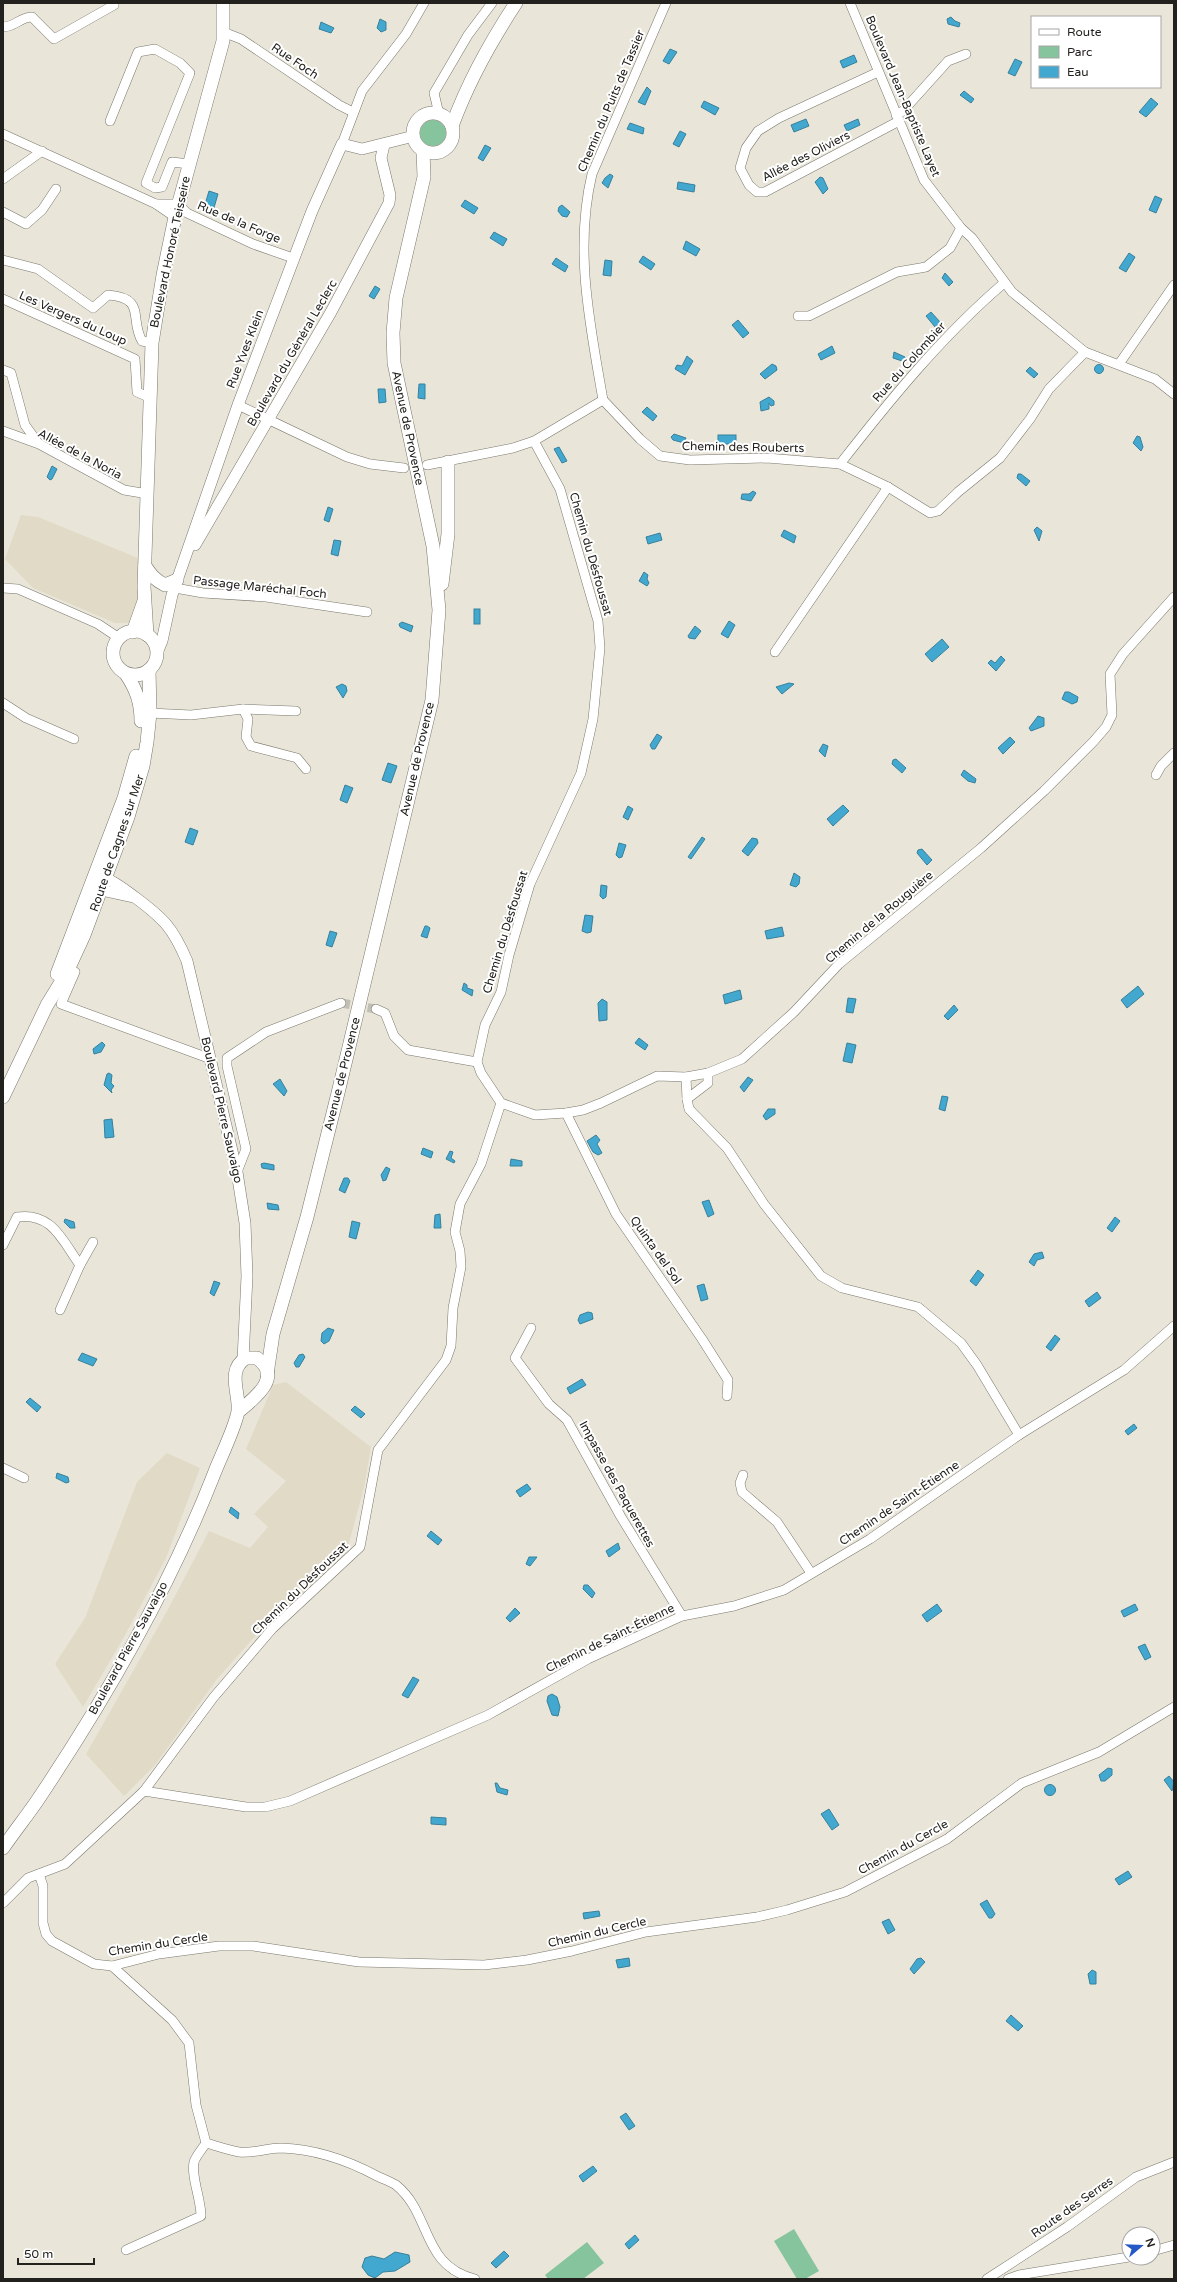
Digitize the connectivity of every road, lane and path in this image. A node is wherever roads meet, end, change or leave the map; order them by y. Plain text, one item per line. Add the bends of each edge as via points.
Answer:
1 (112, 3) edge
2 (222, 3) edge
3 (424, 3) edge
4 (492, 3) edge
5 (516, 3) edge
6 (666, 3) edge
7 (850, 3) edge
8 (3, 27) edge
9 (223, 32) junction
10 (966, 54) dead end
11 (878, 72) junction
12 (463, 96) junction
13 (353, 112) junction
14 (440, 115) junction
15 (897, 118) junction
16 (110, 121) dead end
17 (452, 126) junction
18 (3, 134) edge
19 (414, 136) junction
20 (342, 144) junction
21 (384, 145) junction
22 (42, 151) junction
23 (424, 151) junction
24 (440, 152) junction
25 (189, 164) junction
26 (424, 177) junction
27 (3, 178) edge
28 (56, 189) dead end
29 (177, 211) junction
30 (3, 212) edge
31 (961, 228) junction
32 (293, 258) junction
33 (3, 260) edge
34 (1004, 283) junction
35 (1174, 285) edge
36 (3, 299) edge
37 (798, 316) dead end
38 (152, 343) junction
39 (1085, 352) junction
40 (1120, 364) junction
41 (3, 370) edge
42 (1174, 394) edge
43 (151, 398) junction
44 (603, 400) junction
45 (238, 405) junction
46 (269, 420) junction
47 (3, 430) edge
48 (534, 440) junction
49 (39, 444) junction
50 (448, 462) junction
51 (840, 464) junction
52 (427, 466) dead end
53 (404, 468) dead end
54 (888, 487) junction
55 (148, 494) junction
56 (203, 505) junction
57 (215, 510) junction
58 (145, 566) junction
59 (182, 566) junction
60 (176, 584) junction
61 (3, 588) edge
62 (1174, 597) edge
63 (144, 601) junction
64 (440, 610) junction
65 (367, 612) dead end
66 (165, 621) junction
67 (133, 632) junction
68 (147, 636) junction
69 (119, 638) junction
70 (775, 652) dead end
71 (157, 653) junction
72 (149, 670) junction
73 (126, 674) junction
74 (3, 703) edge
75 (243, 709) junction
76 (296, 711) dead end
77 (150, 713) junction
78 (74, 739) dead end
79 (1174, 753) edge
80 (135, 764) junction
81 (306, 769) dead end
82 (1156, 775) dead end
83 (102, 884) junction
84 (72, 934) junction
85 (64, 966) junction
86 (341, 1003) tunnel mouth
87 (376, 1009) tunnel mouth
88 (210, 1059) junction
89 (477, 1062) junction
90 (708, 1073) junction
91 (686, 1077) junction
92 (3, 1097) edge
93 (687, 1098) junction
94 (501, 1103) junction
95 (566, 1113) junction
96 (237, 1172) junction
97 (93, 1242) dead end
98 (3, 1245) edge
99 (80, 1265) junction
100 (60, 1310) dead end
101 (1174, 1326) edge
102 (531, 1328) dead end
103 (273, 1334) junction
104 (250, 1359) junction
105 (267, 1374) junction
106 (237, 1393) junction
107 (727, 1396) dead end
108 (254, 1398) junction
109 (238, 1412) junction
110 (1019, 1435) junction
111 (3, 1468) edge
112 (742, 1475) dead end
113 (24, 1478) dead end
114 (811, 1573) junction
115 (682, 1616) junction
116 (1174, 1707) edge
117 (144, 1791) junction
118 (3, 1848) edge
119 (39, 1874) junction
120 (3, 1903) edge
121 (112, 1966) junction
122 (206, 2143) junction
123 (1174, 2162) edge
124 (1174, 2245) edge
125 (1161, 2249) edge
126 (126, 2250) dead end
127 (1121, 2258) edge
128 (475, 2279) edge
129 (987, 2279) edge
130 (1008, 2279) edge

1 - 8 street via 114,5 54,39 32,17 24,17 9,27
2 - 9 main road, Boulevard Honoré Teisseire
3 - 13 street via 406,34 362,91
4 - 14 street via 468,35 434,93 435,106
5 - 12 main road
6 - 44 street, Chemin du Puits de Tassier via 592,174 586,196 586,306
7 - 11 street, Boulevard Jean-Baptiste Layet
9 - 13 street, Rue Foch via 241,39
9 - 25 main road, Boulevard Honoré Teisseire via 223,41
10 - 15 street, Allée des Oliviers via 948,61
11 - 15 street, Boulevard Jean-Baptiste Layet
11 - 15 street, Allée des Oliviers via 779,118 758,131 746,148 740,168 749,185 757,192 765,192
12 - 14 main road
12 - 17 main road
13 - 20 street
14 - 17 main road
14 - 19 main road via 426,115 420,118 414,129
15 - 31 street, Boulevard Jean-Baptiste Layet via 924,180
16 - 25 street via 138,52 155,49 180,62 190,73 146,183 155,188 162,187 172,162
17 - 24 main road via 453,138
18 - 22 street
19 - 21 street
19 - 23 main road via 415,142
20 - 21 street via 362,149
20 - 32 street, Rue Yves Klein
21 - 46 street, Boulevard du Général Leclerc via 380,158 390,195 389,203 335,306
22 - 27 street
22 - 29 street via 156,204
23 - 24 main road
23 - 26 main road, Avenue de Provence
24 - 26 main road, Avenue de Provence
25 - 29 main road, Boulevard Honoré Teisseire
26 - 64 main road, Avenue de Provence via 396,298 394,363 433,546
28 - 30 street via 42,210 26,224
29 - 32 street, Rue de la Forge via 187,213 252,244
29 - 38 main road, Boulevard Honoré Teisseire
31 - 34 street, Boulevard Jean-Baptiste Layet via 972,238
31 - 37 street via 950,248 926,267 897,272 809,316
32 - 45 street, Rue Yves Klein
33 - 38 street via 38,269 92,308 108,296 117,296 131,303 136,311 136,332 142,341
34 - 39 street, Boulevard Jean-Baptiste Layet
34 - 51 street, Rue du Colombier via 968,313 885,406
35 - 40 street
36 - 43 street, Les Vergers du Loup via 135,359 137,392
38 - 43 main road, Boulevard Honoré Teisseire
39 - 40 street
39 - 54 street, Chemin des Rouberts via 1049,389 1000,458 938,512 930,514
40 - 42 street via 1155,379
41 - 49 street via 11,373 25,424
43 - 55 main road, Boulevard Honoré Teisseire
44 - 48 street
44 - 51 street, Chemin des Rouberts via 660,456 690,460 767,458
45 - 46 street
45 - 56 street, Rue Yves Klein
46 - 53 street via 347,457 370,464
46 - 57 street, Boulevard du Général Leclerc
47 - 49 street, Allée de la Noria
48 - 50 street via 513,448
48 - 89 street, Chemin du Désfoussat via 560,489 598,621 599,662 593,720 580,773 530,884 501,992 485,1026
49 - 55 street, Allée de la Noria via 124,490
50 - 52 street
50 - 64 main road via 448,534
51 - 54 street, Chemin des Rouberts
54 - 70 street
55 - 58 main road, Boulevard Honoré Teisseire
56 - 57 street
56 - 59 street, Rue Yves Klein
57 - 59 street, Boulevard du Général Leclerc
58 - 60 main road via 158,582
58 - 63 main road, Boulevard Honoré Teisseire
59 - 60 street
60 - 65 street, Passage Maréchal Foch via 203,593 266,597
60 - 66 street
61 - 69 street via 18,589 98,624
62 - 90 street, Chemin de la Rouguière via 1123,654 1110,674 1112,715 1106,727 1065,770 981,848 839,964 794,1012 742,1059
63 - 67 main road, Boulevard Honoré Teisseire
63 - 68 main road, Boulevard Honoré Teisseire
64 - 103 main road, Avenue de Provence via 432,700 336,1100
66 - 68 street
66 - 71 street
67 - 68 main road
67 - 69 main road
68 - 71 main road via 156,646
69 - 73 main road via 113,654 119,669
71 - 72 main road
72 - 73 main road via 134,676
72 - 77 main road, Route de Cagnes sur Mer
73 - 80 main road, Route de Cagnes sur Mer via 137,691 140,704 141,720
74 - 78 street via 26,718
75 - 76 street
75 - 77 street via 191,715
75 - 81 street via 248,719 246,737 251,746 297,758
77 - 83 main road, Route de Cagnes sur Mer via 141,773 128,817
79 - 82 street
80 - 83 street via 131,786 100,873
80 - 84 main road, Route de Cagnes sur Mer
83 - 84 main road via 93,892 81,925
83 - 85 main road, Route de Cagnes sur Mer
83 - 88 street, Boulevard Pierre Sauvaigo via 116,882 154,910 168,924 179,941 187,961
84 - 85 main road, Route de Cagnes sur Mer
85 - 88 street via 75,972 61,1004
85 - 92 main road, Route de Cagnes sur Mer
86 - 96 street via 266,1032 227,1058 226,1066 246,1149
87 - 89 street via 385,1013 394,1036 408,1050
88 - 96 street, Boulevard Pierre Sauvaigo
89 - 94 street via 481,1073
90 - 91 street, Chemin de la Rouguière
90 - 93 street via 708,1083
91 - 93 street
91 - 95 street, Chemin de la Rouguière via 657,1076 601,1103
93 - 110 street via 689,1109 727,1148 764,1204 821,1276 842,1288 918,1307 961,1343
94 - 95 street, Chemin de la Rouguière via 535,1115
94 - 117 street, Chemin du Désfoussat via 481,1164 460,1204 455,1232 461,1267 453,1308 451,1346 446,1360 378,1450 360,1547 272,1629 213,1698
95 - 107 street, Quinta del Sol via 616,1214 728,1380
96 - 104 street, Boulevard Pierre Sauvaigo via 245,1223 247,1276 244,1344
97 - 99 street
98 - 99 street via 17,1217 28,1215 41,1218 52,1226
99 - 100 street
101 - 110 street, Chemin de Saint-Étienne via 1124,1370
102 - 115 street, Impasse des Paquerettes via 515,1358 549,1404 567,1420 620,1517
103 - 104 main road, Avenue de Provence
103 - 105 main road, Avenue de Provence
104 - 105 main road via 265,1365
104 - 106 main road via 236,1370 234,1381
105 - 108 main road via 266,1384 261,1393
106 - 108 main road via 245,1398
106 - 109 main road, Boulevard Pierre Sauvaigo
108 - 109 main road, Boulevard Pierre Sauvaigo
109 - 118 main road, Boulevard Pierre Sauvaigo via 203,1501 150,1614 118,1672 64,1758
110 - 114 street, Chemin de Saint-Étienne via 870,1539
111 - 113 street
112 - 114 street via 742,1492 777,1522
114 - 115 street, Chemin de Saint-Étienne via 784,1590 734,1606
115 - 117 street, Chemin de Saint-Étienne via 588,1658 488,1715 290,1801 265,1807 246,1807
116 - 121 street, Chemin du Cercle via 1099,1752 1022,1784 947,1839 845,1892 787,1910 757,1917 646,1932 528,1960 484,1965 359,1962 260,1947 232,1946 159,1954
117 - 119 street, Chemin du Désfoussat via 65,1864
119 - 120 street, Chemin du Désfoussat via 28,1878
119 - 121 street, Chemin du Cercle via 43,1886 43,1922 46,1934 52,1941 94,1964
121 - 122 street via 172,2020 188,2043 196,2105
122 - 126 street via 194,2161 201,2216
122 - 128 street via 239,2152 281,2148 312,2152 347,2161 396,2186 415,2208 428,2239 450,2269 462,2276
123 - 129 street, Route des Serres via 1136,2177 1068,2227
124 - 125 street
127 - 130 street

